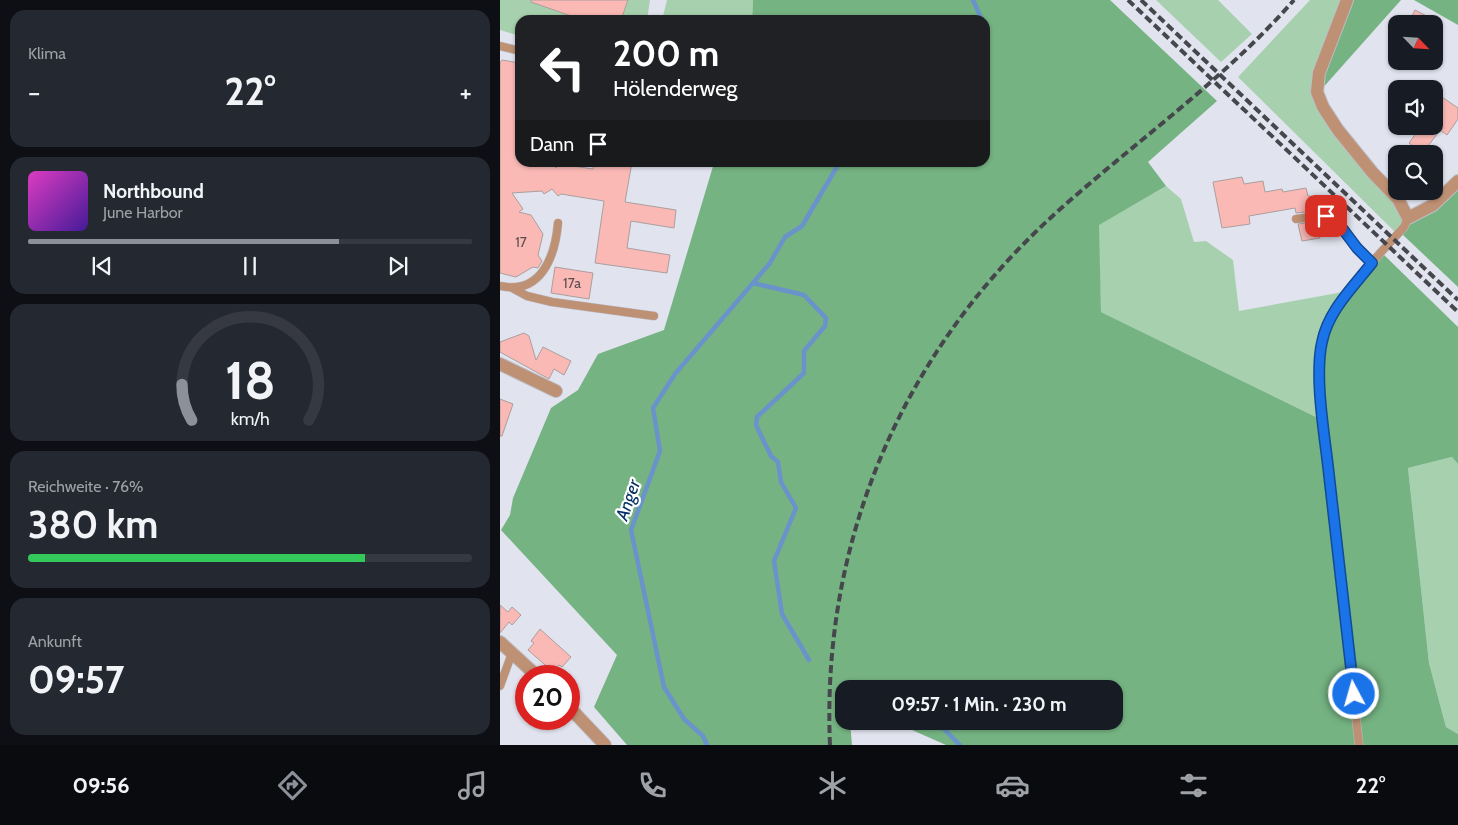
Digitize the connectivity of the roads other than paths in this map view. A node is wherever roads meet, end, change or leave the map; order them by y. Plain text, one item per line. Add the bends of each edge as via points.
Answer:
1 (1347, 0) edge
2 (500, 46) edge
3 (515, 49) edge
4 (1458, 181) edge
5 (1408, 218) junction
6 (1296, 219) dead end
7 (558, 223) dead end
8 (1372, 263) junction
9 (500, 286) edge
10 (514, 289) junction
11 (654, 316) dead end
12 (500, 364) edge
13 (556, 391) dead end
14 (500, 642) edge
15 (512, 653) junction
16 (525, 665) edge
17 (500, 686) edge
18 (580, 718) edge
19 (606, 745) edge
20 (1359, 745) edge

1 - 5 street via 1319,73 1317,92 1338,130 1398,199
2 - 3 lane
4 - 5 street via 1433,206
5 - 8 lane
6 - 8 lane via 1326,216 1342,228
7 - 10 lane via 549,261 540,276 527,286
8 - 20 lane via 1328,320 1319,364
9 - 10 lane
10 - 11 lane via 526,296 552,302
12 - 13 street
14 - 15 street
15 - 16 street
15 - 17 lane
18 - 19 street

